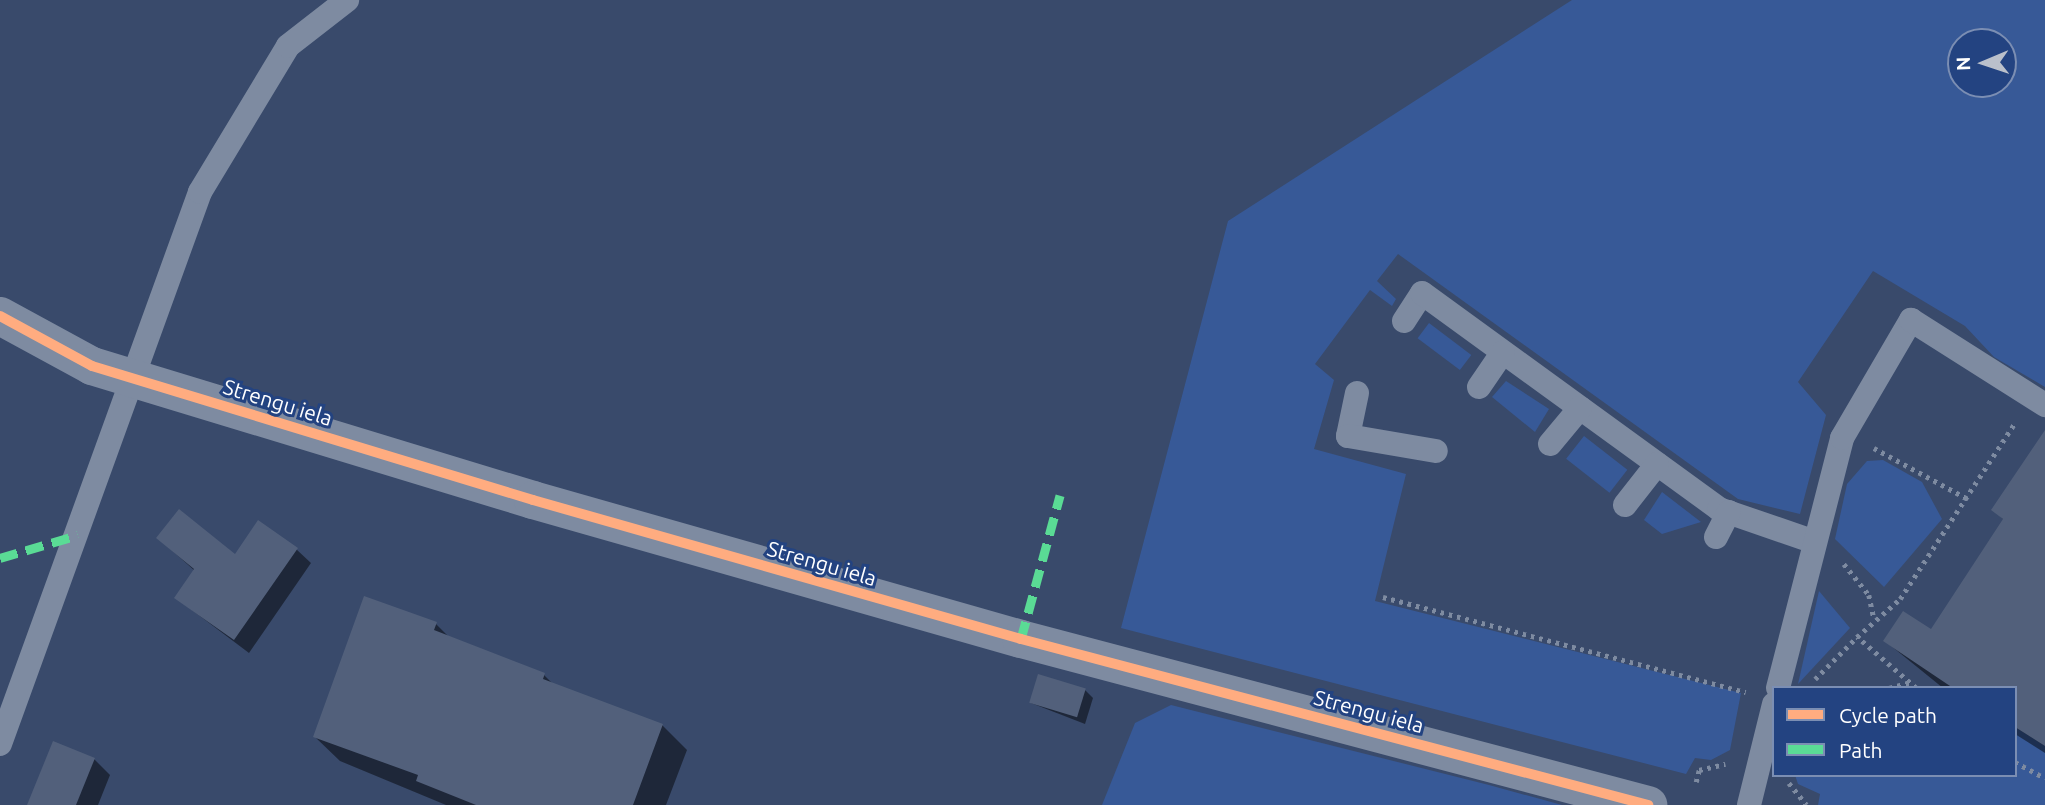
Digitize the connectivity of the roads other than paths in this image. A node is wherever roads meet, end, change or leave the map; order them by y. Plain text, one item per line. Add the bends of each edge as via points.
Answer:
1 (347, 0) edge
2 (0, 316) edge
3 (1404, 321) dead end
4 (1503, 352) junction
5 (136, 379) junction
6 (1479, 387) dead end
7 (1357, 393) dead end
8 (2038, 401) edge
9 (1580, 408) junction
10 (1550, 444) dead end
11 (1436, 450) dead end
12 (1657, 464) junction
13 (1625, 505) dead end
14 (1729, 512) junction
15 (1716, 537) dead end
16 (1812, 541) junction
17 (1778, 686) edge
18 (1762, 702) edge
19 (0, 744) edge
20 (1648, 805) edge
21 (1749, 805) edge

1 - 5 lane via 288,46 200,192
2 - 5 street, Strengu iela via 92,366
3 - 4 lane via 1422,293
4 - 6 lane
4 - 9 lane
5 - 19 lane
5 - 20 street, Strengu iela via 1008,636
7 - 11 lane via 1348,436
8 - 16 lane via 1911,320 1842,438
9 - 10 lane
9 - 12 lane
12 - 13 lane
12 - 14 lane
14 - 15 lane
14 - 16 lane
16 - 17 lane
18 - 21 lane

